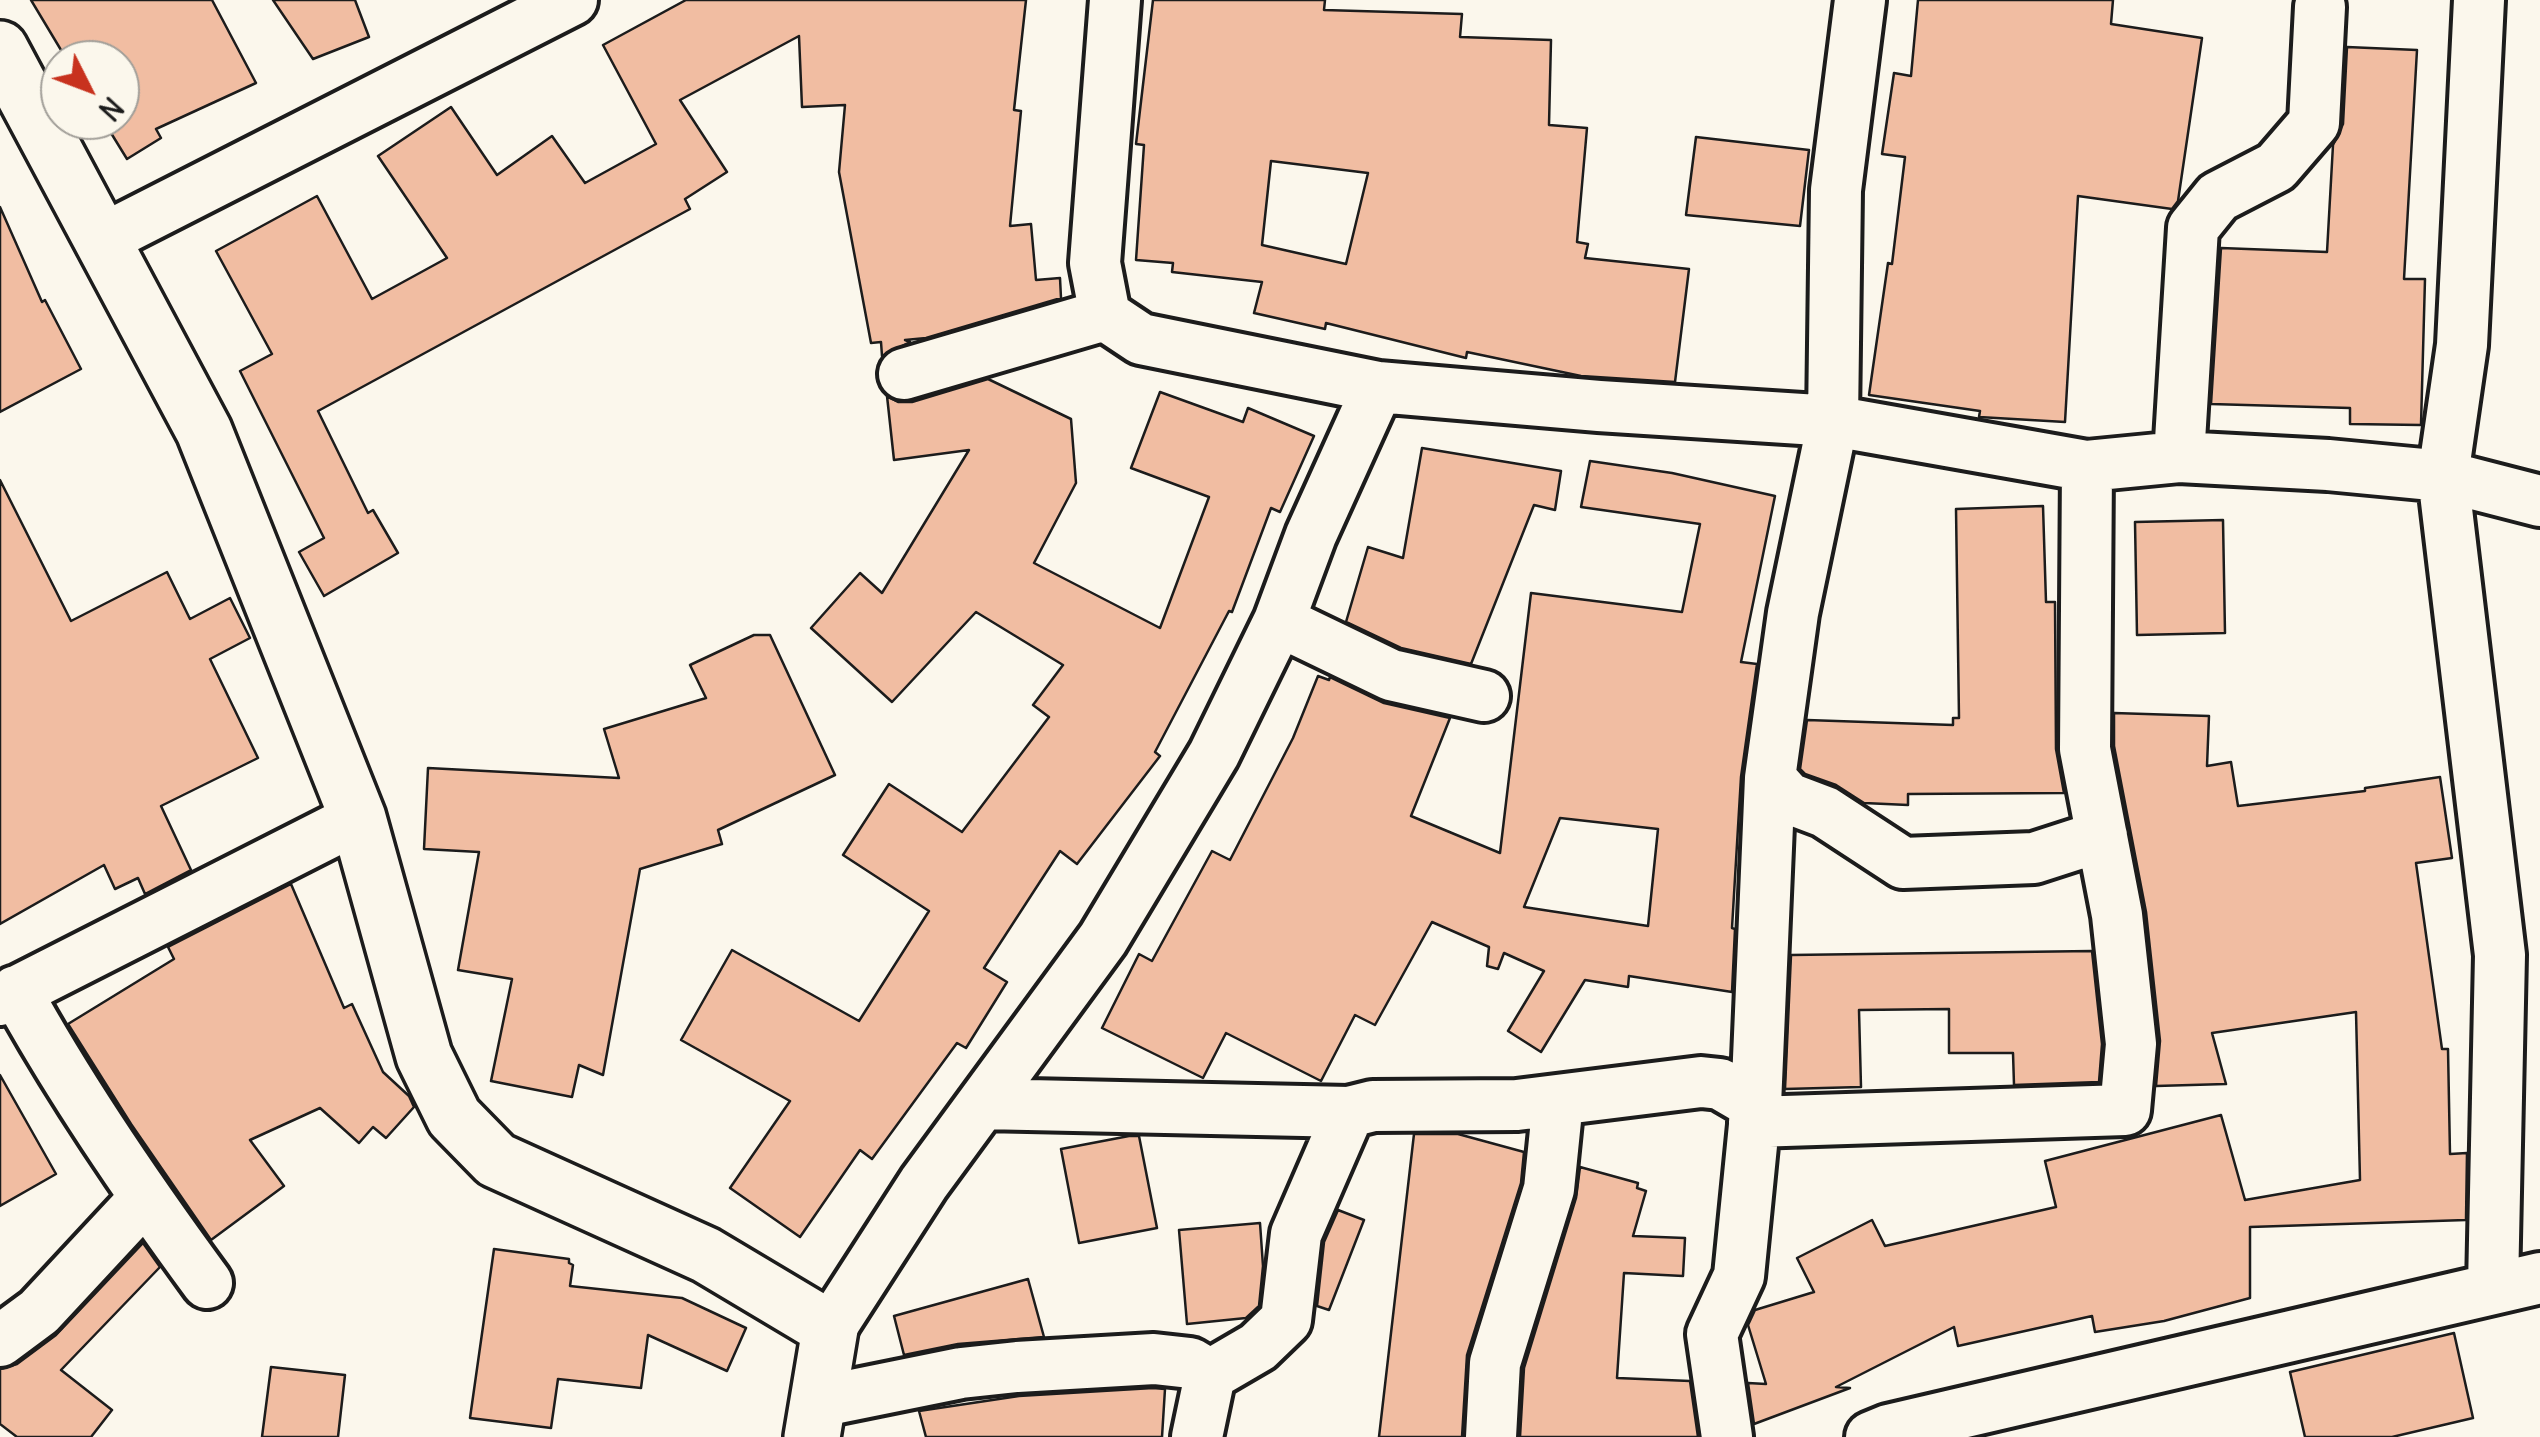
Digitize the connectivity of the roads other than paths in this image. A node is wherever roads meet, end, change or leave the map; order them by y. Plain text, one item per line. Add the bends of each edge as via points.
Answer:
1 (572, 0) edge
2 (1115, 0) edge
3 (1860, 0) edge
4 (2479, 0) edge
5 (2320, 7) dead end
6 (0, 50) edge
7 (104, 240) junction
8 (1105, 316) junction
9 (904, 374) dead end
10 (1378, 387) junction
11 (1833, 421) junction
12 (2179, 457) junction
13 (2087, 466) junction
14 (2443, 476) junction
15 (2540, 501) edge
16 (1279, 621) junction
17 (1484, 696) dead end
18 (1770, 778) junction
19 (358, 818) junction
20 (2102, 836) junction
21 (8, 995) edge
22 (1558, 1102) junction
23 (982, 1104) junction
24 (1349, 1112) junction
25 (1755, 1114) junction
26 (145, 1198) junction
27 (207, 1283) dead end
28 (2516, 1283) edge
29 (830, 1329) junction
30 (0, 1341) edge
31 (1210, 1375) junction
32 (815, 1419) edge
33 (1883, 1435) edge
34 (1198, 1437) edge
35 (1491, 1437) edge
36 (1727, 1437) edge

1 - 7 street
2 - 8 street via 1095,263
3 - 11 street via 1836,190
4 - 14 street via 2462,345
5 - 12 street via 2314,122 2276,167 2218,197 2194,228
6 - 7 street
7 - 19 street via 204,431
8 - 9 street
8 - 10 street via 1141,339
10 - 11 street
10 - 16 street
11 - 13 street
11 - 18 street via 1793,613
12 - 13 street
12 - 14 street
13 - 20 street via 2085,749
14 - 15 street
14 - 28 street via 2500,955
16 - 17 street via 1392,674
16 - 23 street via 1214,754 1104,939
18 - 20 street via 1788,798 1826,812 1903,863 2034,858
18 - 25 street
19 - 21 street
19 - 29 street via 424,1056 454,1117 496,1160 706,1255
20 - 25 street via 2131,1044 2124,1110
21 - 26 street
22 - 24 street
22 - 25 street via 1701,1082 1720,1084
22 - 35 street via 1549,1188 1495,1363
23 - 24 street
23 - 29 street
24 - 31 street via 1296,1234 1286,1320 1258,1347
25 - 36 street via 1740,1276 1712,1334
26 - 27 street
26 - 30 street via 39,1312
28 - 33 street
29 - 32 street
31 - 32 street via 1190,1363 1154,1359 961,1373
31 - 34 street

